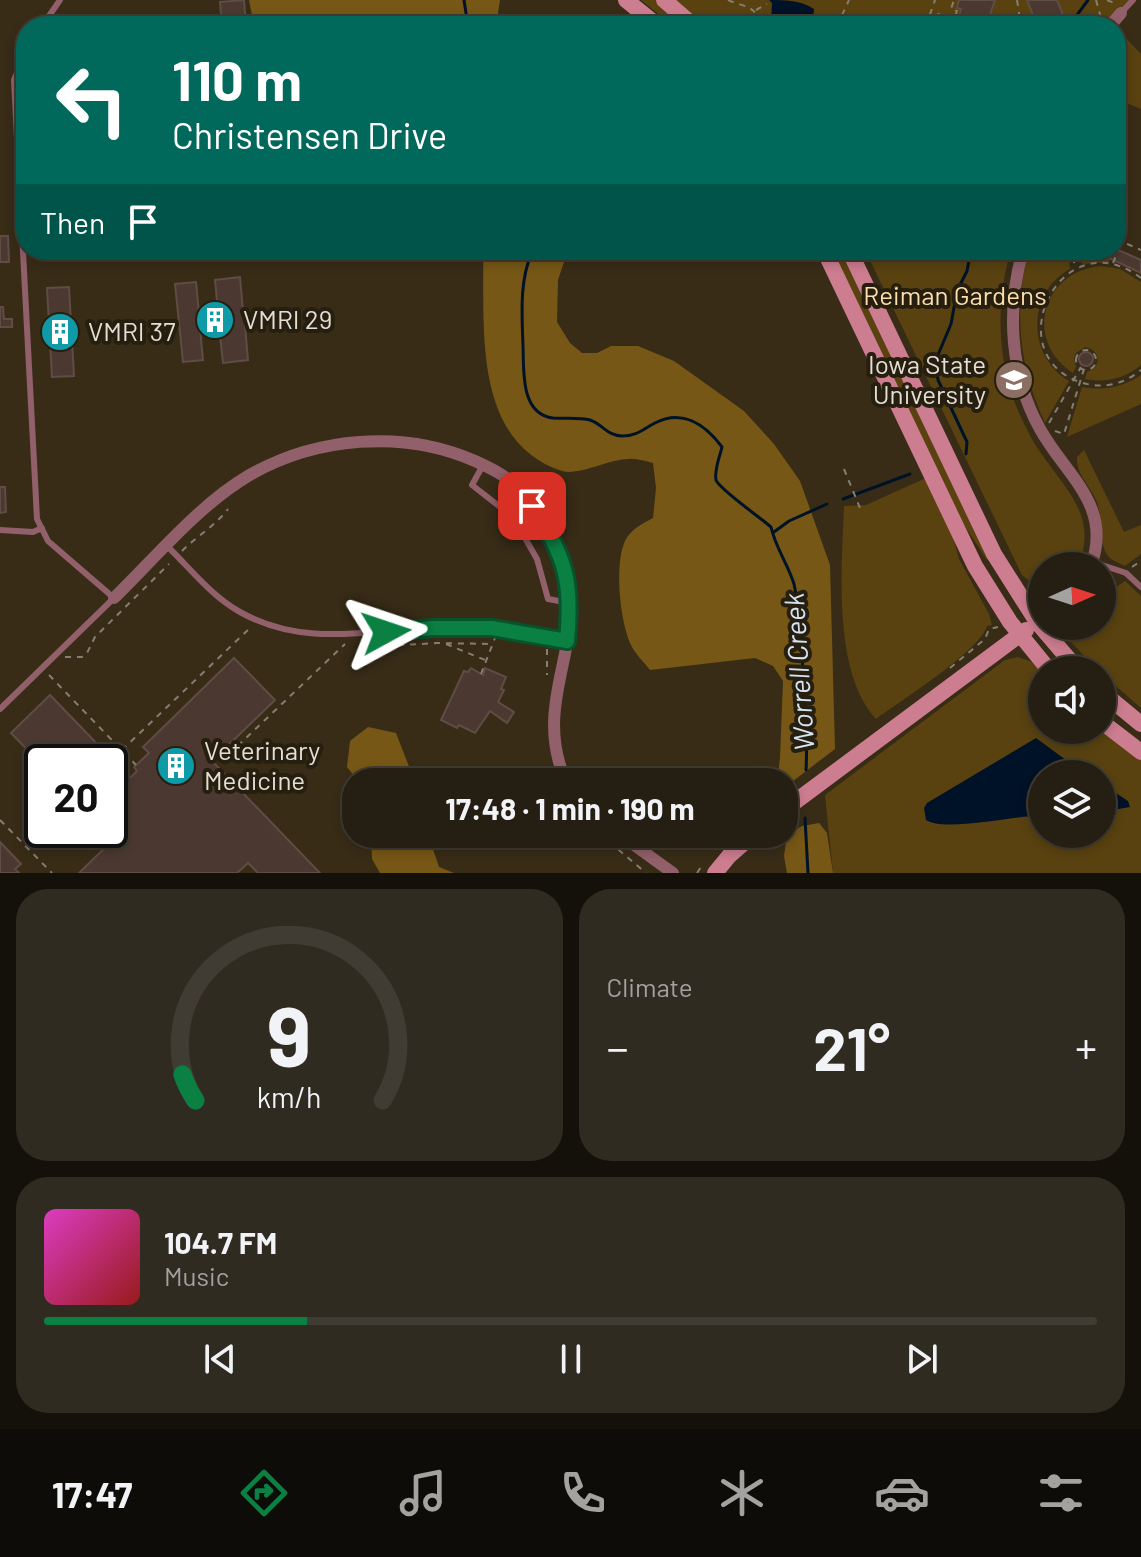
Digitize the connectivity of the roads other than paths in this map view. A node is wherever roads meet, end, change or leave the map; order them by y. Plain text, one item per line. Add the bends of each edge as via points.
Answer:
1 (626, 0) edge
2 (664, 0) edge
3 (1133, 0) edge
4 (1121, 13) joint
5 (646, 16) edge
6 (682, 16) edge
7 (1116, 16) edge
8 (16, 75) edge
9 (16, 121) edge
10 (23, 260) edge
11 (829, 260) edge
12 (854, 260) edge
13 (1021, 260) edge
14 (483, 465) junction
15 (42, 528) junction
16 (0, 530) edge
17 (167, 546) junction
18 (1094, 552) edge
19 (1116, 570) edge
20 (1141, 587) edge
21 (114, 598) junction
22 (570, 603) junction
23 (1028, 605) edge
24 (1028, 629) edge
25 (1019, 635) junction
26 (1054, 640) edge
27 (567, 641) junction
28 (1037, 656) edge
29 (1067, 656) edge
30 (1116, 703) edge
31 (0, 709) edge
32 (1141, 724) edge
33 (1116, 733) edge
34 (1141, 752) edge
35 (560, 768) edge
36 (798, 800) edge
37 (638, 848) edge
38 (736, 848) edge
39 (708, 870) edge
40 (673, 873) edge

1 - 5 main road
2 - 6 main road
3 - 4 lane
4 - 7 street
8 - 9 lane
10 - 15 lane via 37,519
11 - 25 main road via 975,566
12 - 23 main road via 994,554
13 - 18 street via 1012,314 1016,363 1041,431 1082,487 1094,513
14 - 17 street via 460,454 396,441 306,451 247,477 214,500
14 - 22 street via 510,480 547,529 559,552
14 - 22 lane via 472,485 513,517 537,559 548,599
15 - 16 lane
15 - 21 lane via 65,558
17 - 21 street
17 - 27 lane via 218,597 283,630 355,635 492,628
19 - 20 lane
21 - 31 lane
22 - 27 street
24 - 25 main road
25 - 28 main road
25 - 36 main road
26 - 29 main road
27 - 35 street via 552,727
30 - 32 main road
33 - 34 main road
37 - 40 street
38 - 39 main road

